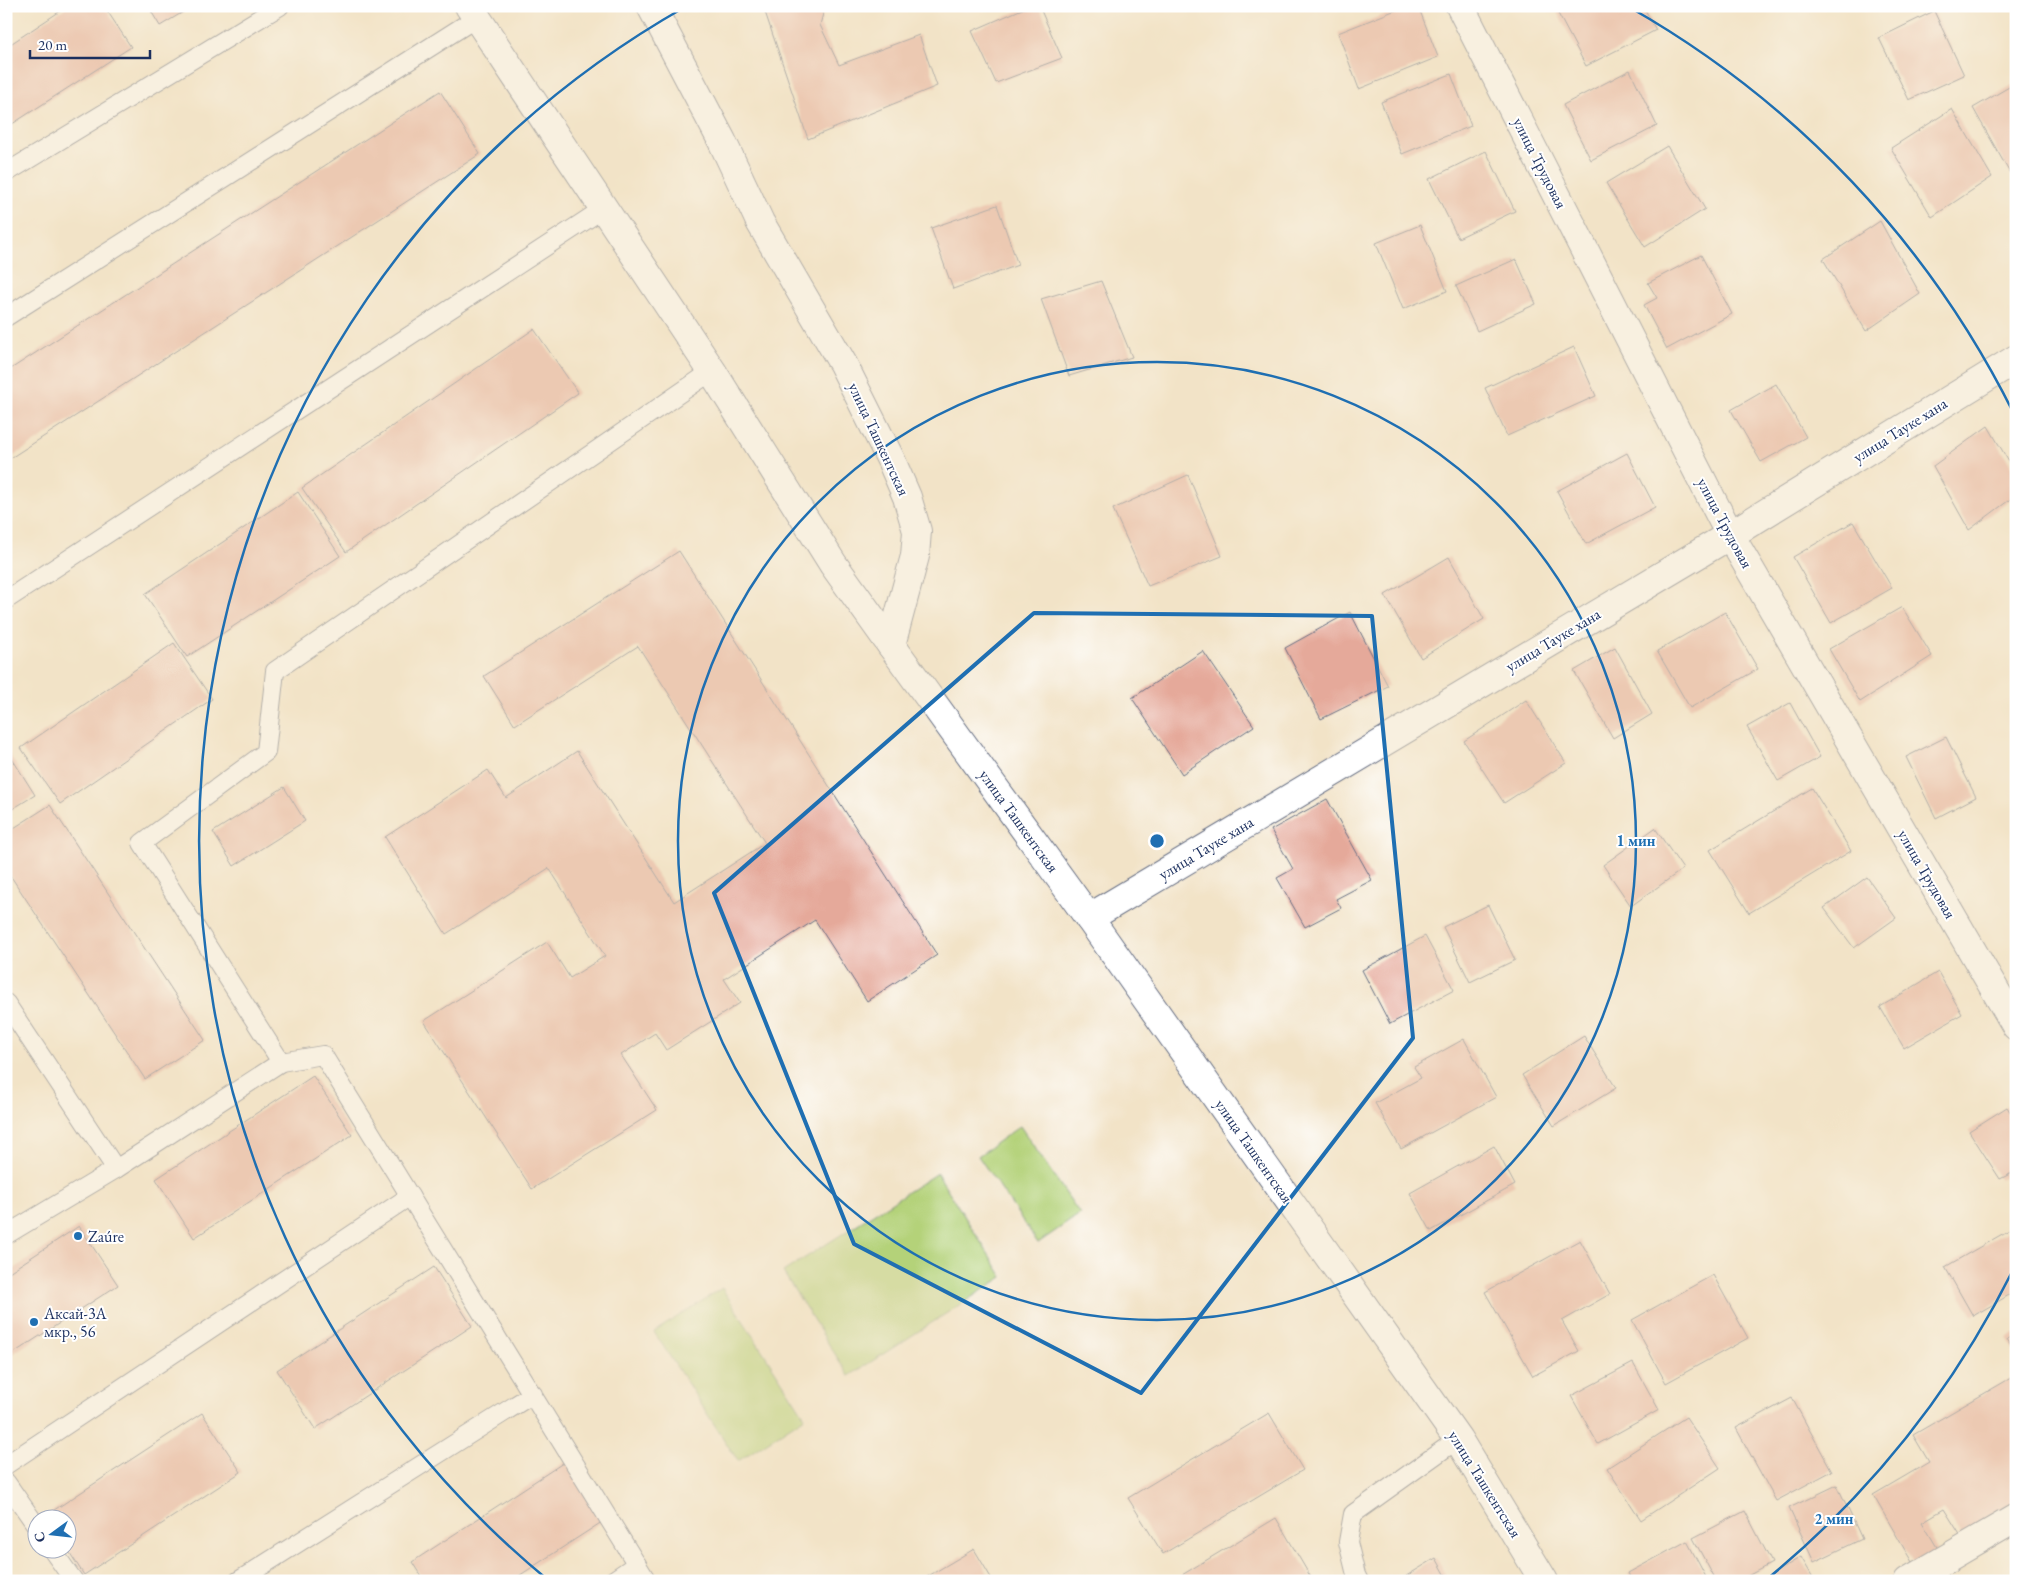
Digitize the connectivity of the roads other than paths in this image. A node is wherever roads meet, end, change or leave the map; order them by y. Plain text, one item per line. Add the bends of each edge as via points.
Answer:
1 (280, 6) edge
2 (651, 6) edge
3 (1460, 6) edge
4 (472, 12) edge
5 (6, 173) edge
6 (603, 209) junction
7 (6, 317) edge
8 (2016, 359) edge
9 (712, 371) junction
10 (1730, 535) junction
11 (6, 600) edge
12 (891, 645) junction
13 (1089, 918) junction
14 (6, 1002) edge
15 (2016, 1026) edge
16 (280, 1062) junction
17 (116, 1169) junction
18 (410, 1196) junction
19 (6, 1235) edge
20 (533, 1394) junction
21 (1458, 1438) junction
22 (6, 1465) edge
23 (6, 1482) edge
24 (28, 1514) edge
25 (2016, 1518) edge
26 (59, 1560) edge
27 (637, 1564) junction
28 (74, 1581) edge
29 (238, 1581) edge
30 (612, 1581) edge
31 (647, 1581) edge
32 (1359, 1581) edge
33 (1544, 1581) edge
34 (1908, 1581) edge

1 - 5 lane
2 - 12 street, улица Ташкентская via 760,222 843,364 907,497 917,531 914,556
3 - 10 street, улица Трудовая
4 - 6 street
4 - 7 lane
6 - 9 street
6 - 11 lane
8 - 10 street, улица Тауке хана
9 - 12 street via 833,564
9 - 16 lane via 275,670 266,752 142,843
10 - 13 street, улица Тауке хана
10 - 15 street, улица Трудовая
12 - 13 street, улица Ташкентская
13 - 21 street, улица Ташкентская
14 - 17 lane
16 - 17 lane
16 - 18 lane via 323,1055
17 - 19 lane
18 - 20 lane
18 - 22 lane
20 - 27 lane
20 - 29 lane
21 - 32 lane via 1353,1514 1348,1542
21 - 33 street, улица Ташкентская
23 - 24 lane
25 - 34 street
26 - 28 lane
27 - 30 lane
27 - 31 lane

